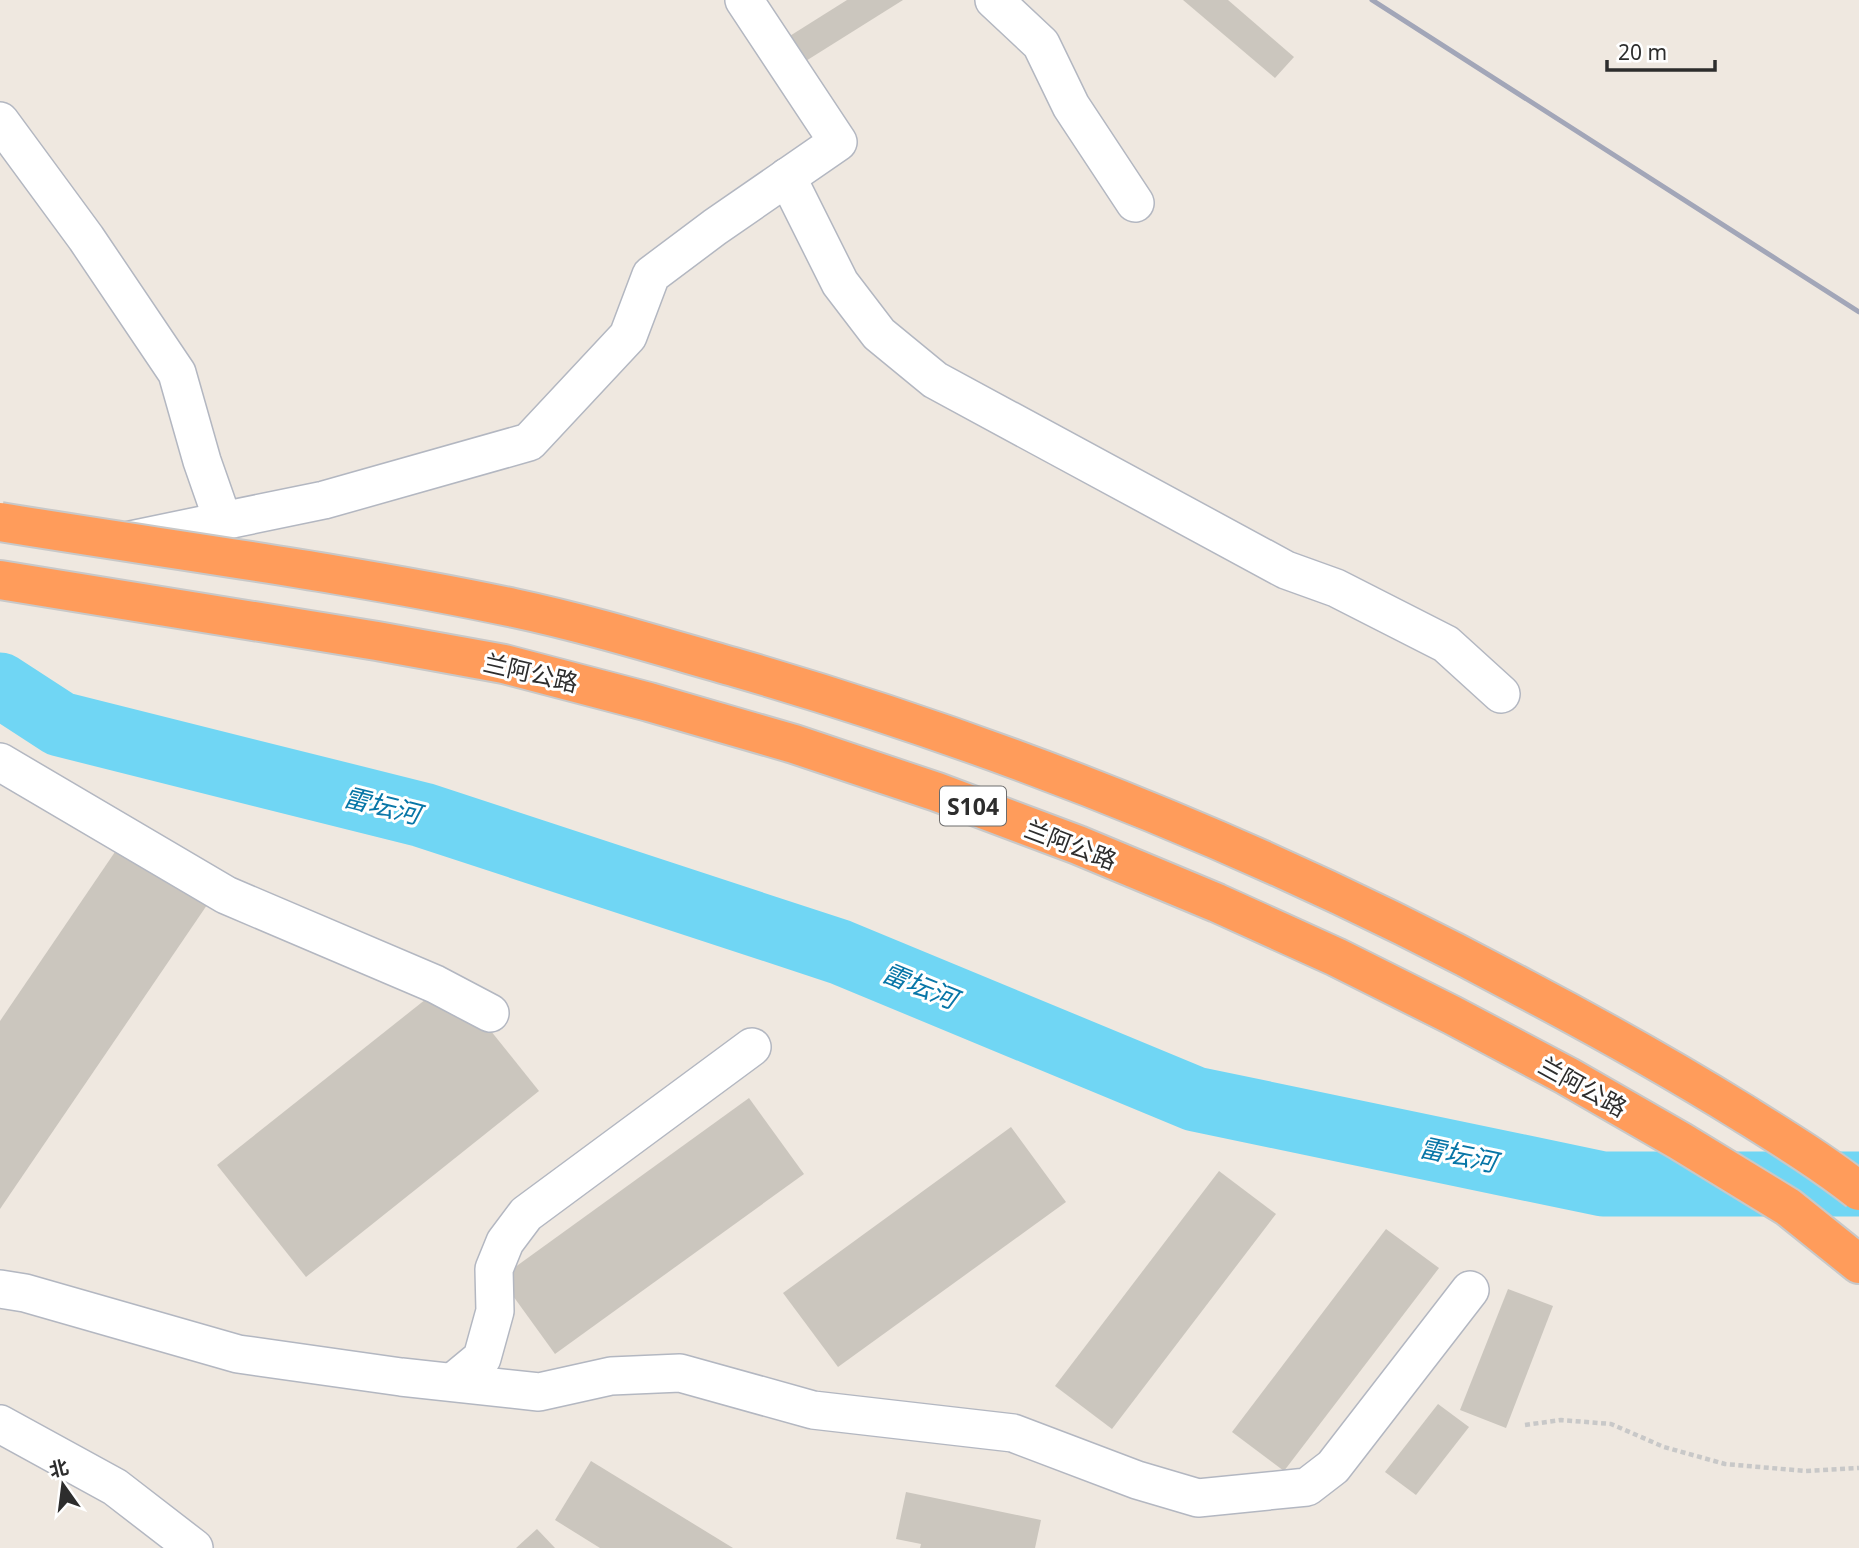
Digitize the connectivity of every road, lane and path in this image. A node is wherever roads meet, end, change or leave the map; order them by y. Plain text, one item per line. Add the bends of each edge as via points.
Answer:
1 (744, 0) edge
2 (994, 0) edge
3 (0, 121) edge
4 (787, 177) junction
5 (1135, 203) dead end
6 (223, 521) junction
7 (0, 522) edge
8 (0, 528) edge
9 (0, 580) edge
10 (1501, 694) dead end
11 (0, 762) edge
12 (490, 1013) dead end
13 (752, 1047) dead end
14 (1859, 1191) edge
15 (1859, 1264) edge
16 (0, 1289) edge
17 (1470, 1290) dead end
18 (453, 1382) junction
19 (0, 1424) edge
20 (1525, 1424) dead end
21 (1859, 1468) edge
22 (194, 1548) edge

1 - 4 street via 838,142
2 - 5 street via 1041,44 1071,106
3 - 6 street via 177,373
4 - 6 street via 651,275 628,337 529,442 324,500
4 - 10 street via 840,283 879,334 935,380 1286,570 1336,588 1446,644
6 - 8 street via 92,548
7 - 14 highway, S104, bridge via 517,609 785,682 956,738 1241,851 1479,964 1709,1092 1821,1161
9 - 15 highway, 兰阿公路 / S104 via 504,664 728,725 937,792 1217,903 1452,1015 1646,1121 1788,1207
11 - 12 street via 226,895 435,984
13 - 18 street via 526,1214 505,1242 494,1269 495,1311 482,1358
16 - 18 street via 238,1353
17 - 18 street via 1333,1467 1307,1487 1198,1498 1013,1433 813,1410 680,1373 611,1376 539,1392
19 - 22 street via 116,1487
20 - 21 path via 1561,1420 1611,1424 1664,1447 1725,1464 1805,1471

